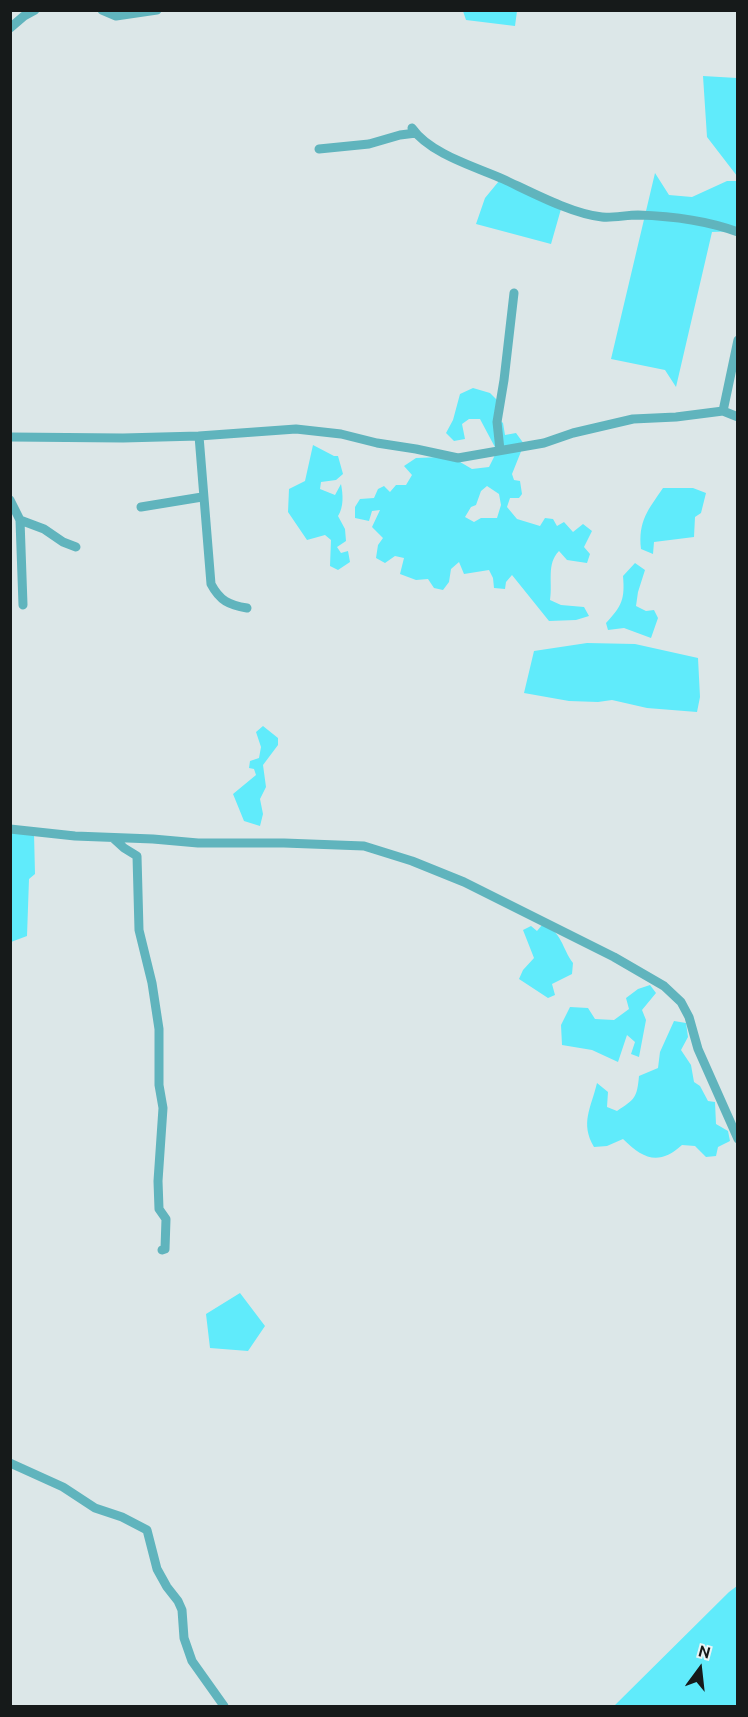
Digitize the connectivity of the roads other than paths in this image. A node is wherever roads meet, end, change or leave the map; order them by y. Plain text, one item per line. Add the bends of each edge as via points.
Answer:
1 (35, 10) edge
2 (102, 10) edge
3 (155, 11) edge
4 (137, 12) edge
5 (10, 28) edge
6 (320, 149) dead end
7 (738, 232) edge
8 (514, 293) dead end
9 (738, 340) edge
10 (723, 411) junction
11 (738, 417) edge
12 (198, 436) junction
13 (10, 437) edge
14 (500, 450) junction
15 (202, 497) junction
16 (10, 500) edge
17 (141, 507) dead end
18 (20, 520) junction
19 (76, 547) dead end
20 (23, 605) dead end
21 (247, 608) dead end
22 (10, 829) edge
23 (113, 838) junction
24 (738, 1139) edge
25 (162, 1250) dead end
26 (10, 1463) edge
27 (224, 1707) edge

1 - 5 street
2 - 4 street via 116,16
3 - 4 street
6 - 7 street via 369,144 414,131 442,152 556,203 602,217 675,217
8 - 14 street via 496,422
9 - 10 street
10 - 11 street
10 - 14 street via 633,419 554,441
12 - 13 street
12 - 14 street via 306,430 458,458
12 - 15 street
15 - 17 street
15 - 21 street via 211,585 226,603
16 - 18 street
18 - 19 street
18 - 20 street
22 - 23 street
23 - 24 street via 364,846 464,882 559,928 663,986 681,1002
23 - 25 street via 137,856 139,930 159,1029 163,1108 159,1209 166,1219
26 - 27 street via 63,1487 95,1508 147,1530 157,1569 182,1610 184,1638 192,1661

